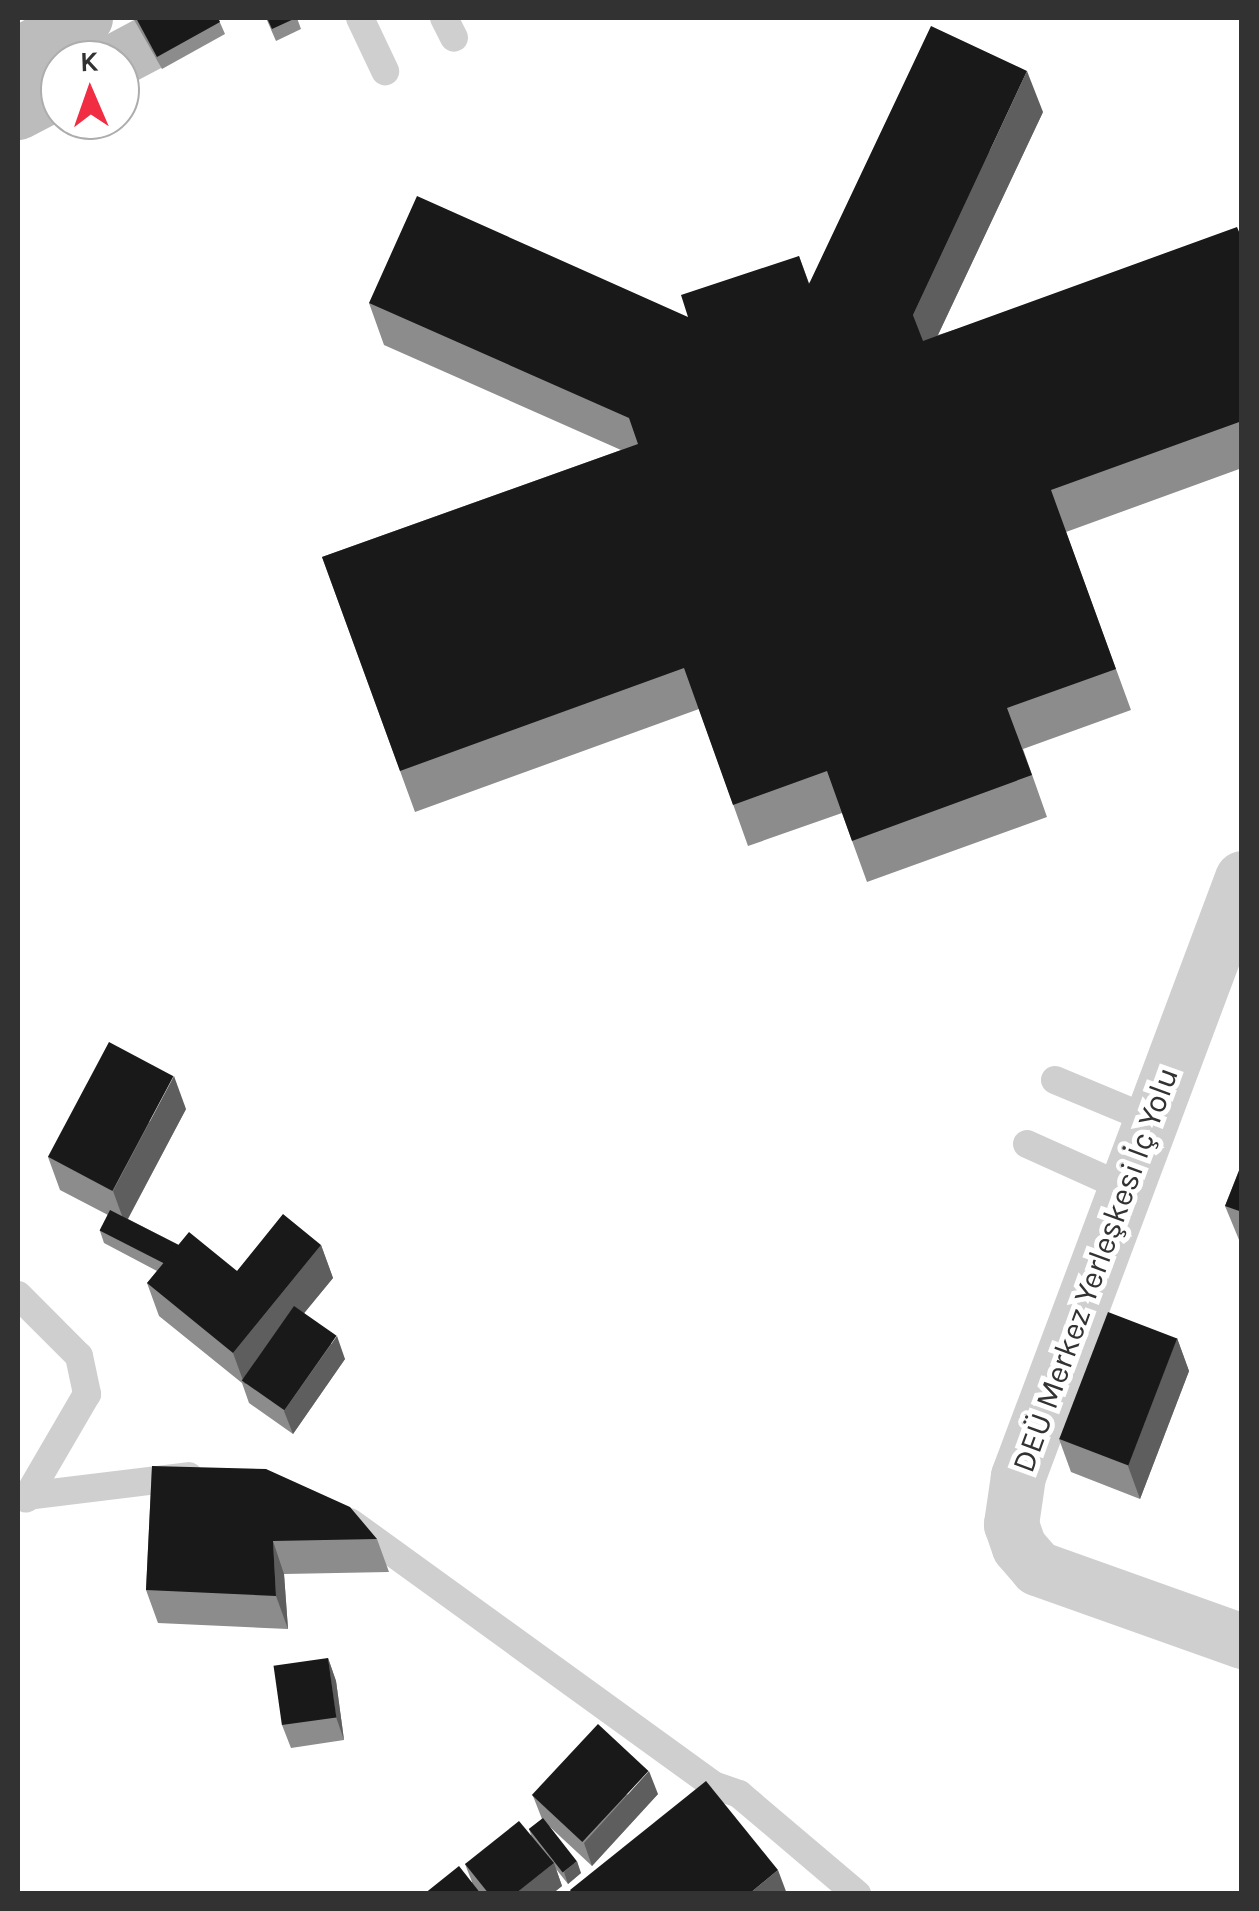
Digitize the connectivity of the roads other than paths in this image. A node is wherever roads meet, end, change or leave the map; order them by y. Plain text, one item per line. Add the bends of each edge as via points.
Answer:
1 (85, 18) edge
2 (360, 18) edge
3 (18, 54) edge
4 (385, 71) dead end
5 (1242, 878) edge
6 (1055, 1080) dead end
7 (1151, 1120) junction
8 (1027, 1144) dead end
9 (1125, 1188) junction
10 (18, 1295) edge
11 (216, 1480) edge
12 (24, 1498) edge
13 (322, 1510) edge
14 (1242, 1640) edge
15 (857, 1894) edge

1 - 3 main road
2 - 4 lane
5 - 7 street, DEÜ Merkez Yerleşkesi İç Yolu
6 - 7 lane
7 - 9 street, DEÜ Merkez Yerleşkesi İç Yolu
8 - 9 lane
9 - 14 street, DEÜ Merkez Yerleşkesi İç Yolu via 1018,1476 1012,1524 1019,1548 1038,1568
10 - 12 lane via 79,1356 86,1394
11 - 12 lane via 198,1476
13 - 15 lane via 340,1515 714,1785 739,1794

